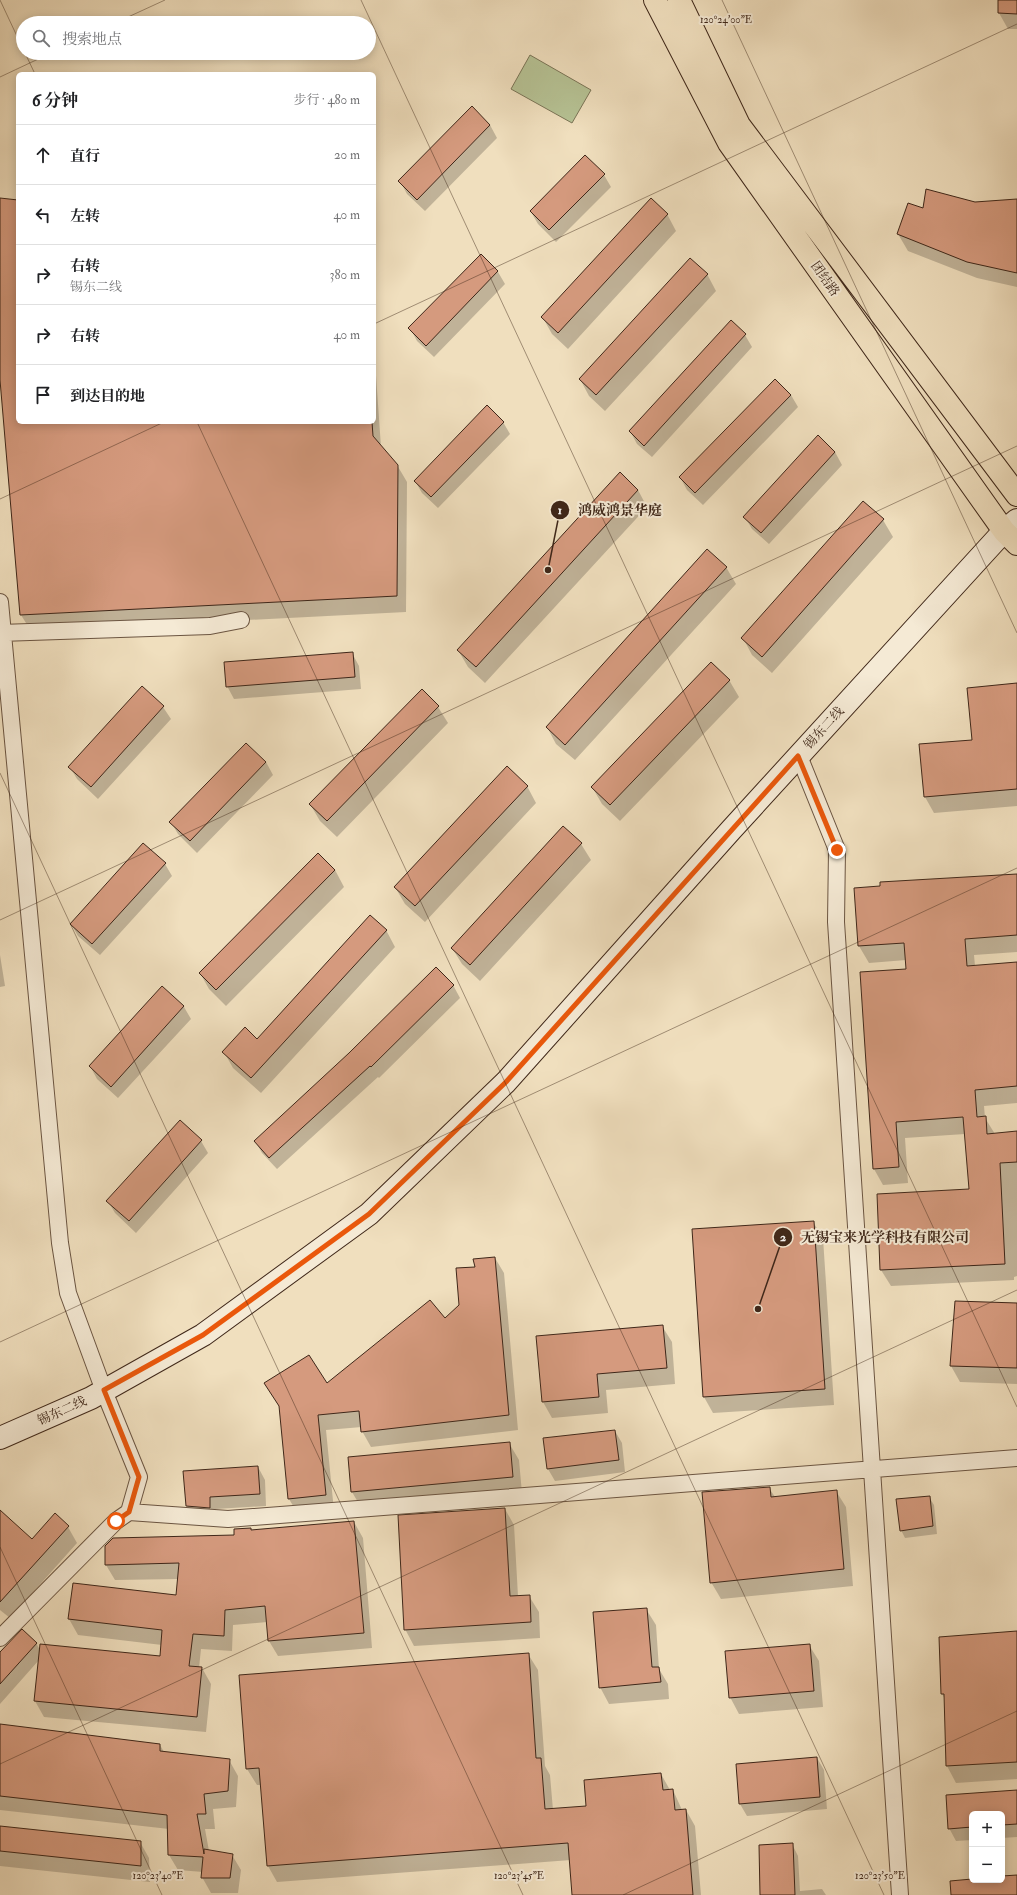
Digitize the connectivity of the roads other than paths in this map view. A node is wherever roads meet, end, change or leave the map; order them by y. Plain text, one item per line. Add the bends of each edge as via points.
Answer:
1 (655, 0) edge
2 (679, 0) edge
3 (1017, 495) edge
4 (1013, 532) edge
5 (0, 602) edge
6 (241, 620) dead end
7 (1, 633) edge
8 (798, 756) junction
9 (104, 1390) junction
10 (0, 1438) edge
11 (1017, 1458) edge
12 (871, 1470) junction
13 (129, 1512) junction
14 (0, 1638) edge
15 (900, 1895) edge

1 - 4 main road, 团结路 via 729,143
2 - 3 main road, 团结路 via 739,125
4 - 8 main road, 锡东二线
5 - 7 street
6 - 7 street via 210,626
7 - 9 street via 60,1243 68,1293
8 - 9 main road, 锡东二线 via 506,1082 369,1214 203,1335
8 - 12 street via 837,850 836,922
9 - 10 main road, 锡东二线
9 - 13 street via 139,1477
11 - 12 street
12 - 13 street via 228,1519
12 - 15 street
13 - 14 street via 116,1521

